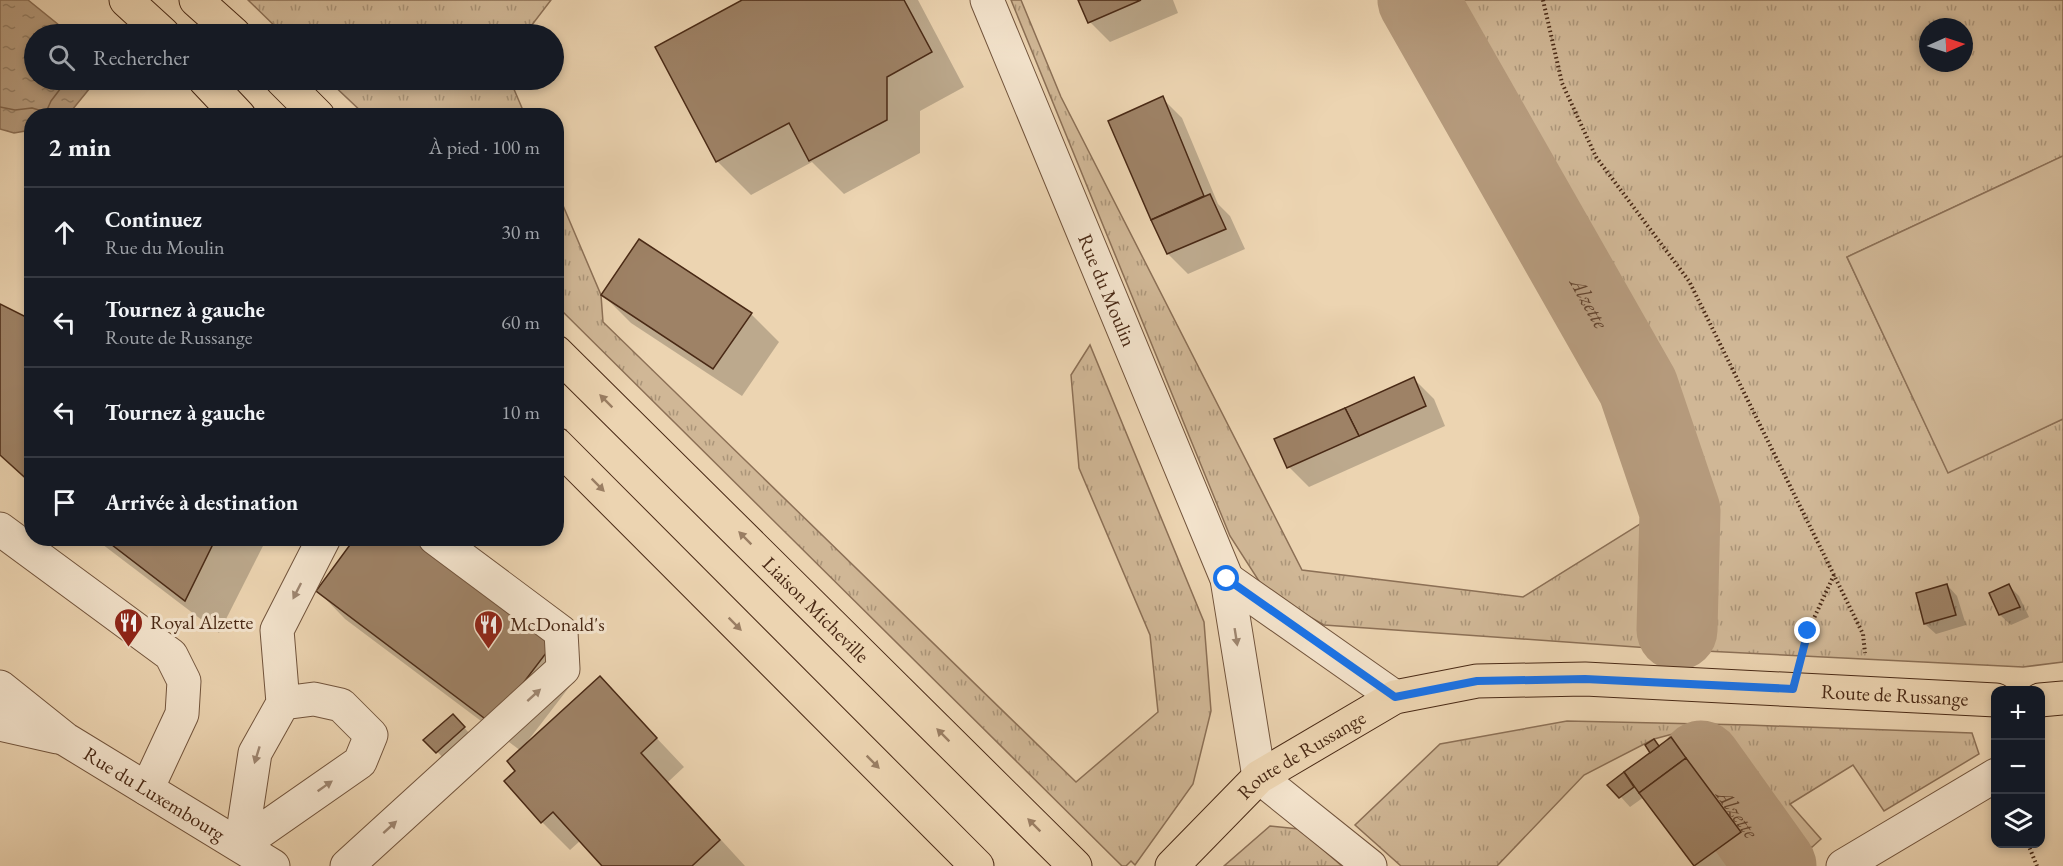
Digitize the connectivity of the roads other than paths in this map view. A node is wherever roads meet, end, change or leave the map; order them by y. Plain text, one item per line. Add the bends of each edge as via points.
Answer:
1 (126, 0) edge
2 (196, 0) edge
3 (987, 0) edge
4 (152, 24) edge
5 (223, 24) edge
6 (214, 90) edge
7 (292, 90) edge
8 (231, 108) edge
9 (310, 108) edge
10 (564, 360) edge
11 (564, 452) edge
12 (0, 529) edge
13 (320, 546) edge
14 (446, 546) edge
15 (1227, 579) junction
16 (0, 687) edge
17 (1395, 697) junction
18 (1991, 699) edge
19 (2063, 699) edge
20 (2045, 700) edge
21 (283, 703) junction
22 (0, 724) edge
23 (65, 739) junction
24 (1259, 777) junction
25 (1991, 777) edge
26 (147, 789) junction
27 (241, 845) junction
28 (273, 866) edge
29 (347, 866) edge
30 (977, 866) edge
31 (1076, 866) edge
32 (1172, 866) edge
33 (1370, 866) edge
34 (1843, 866) edge

1 - 4 main road
2 - 5 main road
3 - 15 street, Rue du Moulin
6 - 8 main road
7 - 9 main road
31 -> 10 main road, Liaison Micheville
11 -> 30 main road
12 - 26 street via 171,655 184,681 182,714
13 -> 21 street via 277,630
29 -> 14 street via 563,669 561,632
15 - 17 street
15 -> 24 street, Rue du Moulin
16 - 23 street
17 - 18 main road, Route de Russange via 1477,681 1585,679
17 - 24 main road, Route de Russange
19 - 20 main road
21 -> 27 street via 255,753
27 -> 21 street via 360,762 371,735 341,705 314,699
22 - 23 street
23 - 26 street, Rue du Luxembourg
24 - 32 main road, Route de Russange
24 - 33 street
25 - 34 street
26 - 27 street, Rue du Luxembourg
27 - 28 street, Rue du Luxembourg

